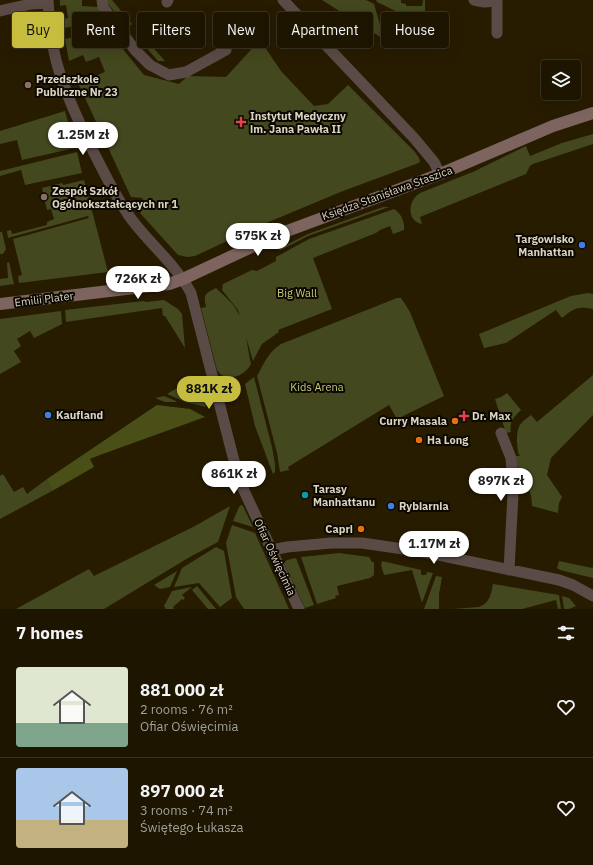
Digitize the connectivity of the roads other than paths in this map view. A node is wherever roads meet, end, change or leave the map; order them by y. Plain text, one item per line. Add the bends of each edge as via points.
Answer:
1 (102, 0) edge
2 (283, 0) edge
3 (474, 0) edge
4 (497, 1) edge
5 (48, 2) edge
6 (0, 11) edge
7 (497, 33) dead end
8 (226, 50) dead end
9 (593, 113) edge
10 (440, 174) junction
11 (183, 280) junction
12 (0, 304) edge
13 (502, 433) dead end
14 (272, 550) junction
15 (509, 570) junction
16 (593, 596) edge
17 (299, 609) edge

1 - 8 street via 103,7 135,50 150,64 169,75 186,72
2 - 10 street via 414,138
3 - 4 street
4 - 7 street
5 - 6 street
5 - 11 street, Ofiar Oświęcimia via 59,70 104,173 130,217
9 - 10 street, Księdza Stanisława Staszica via 552,126
10 - 11 street, Księdza Stanisława Staszica via 279,234
11 - 12 street, Emilii Plater via 169,284
11 - 14 street, Ofiar Oświęcimia via 191,293 236,468 246,496
13 - 15 street via 511,458 512,470
14 - 15 street via 327,543 362,543 424,552
14 - 17 street, Ofiar Oświęcimia
15 - 16 street via 563,581

